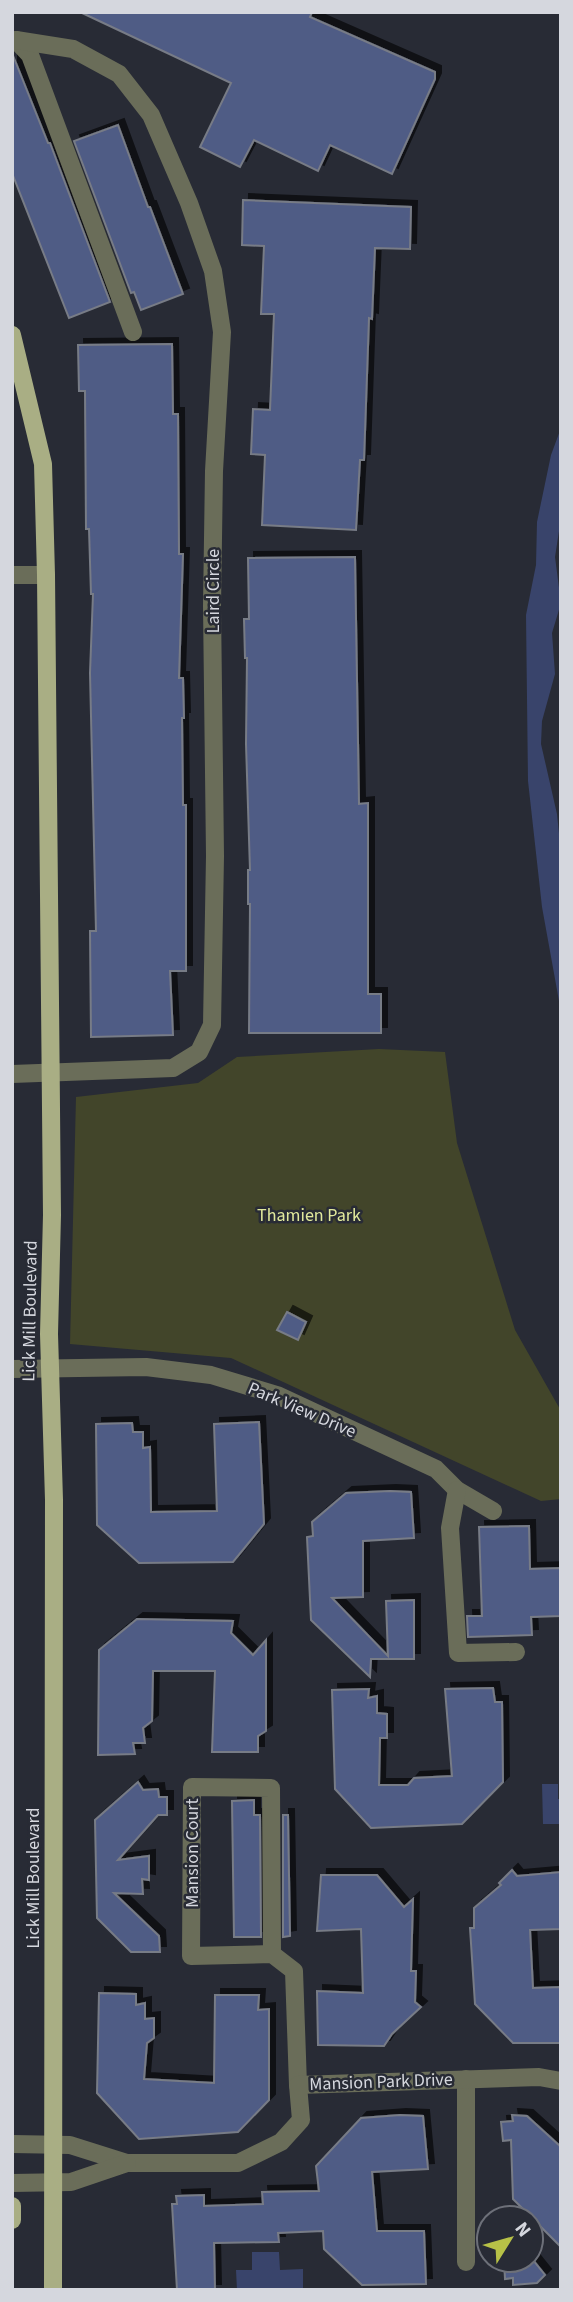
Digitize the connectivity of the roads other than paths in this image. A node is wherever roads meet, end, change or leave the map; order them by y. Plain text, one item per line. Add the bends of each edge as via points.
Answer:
1 (14, 41) edge
2 (133, 332) dead end
3 (12, 335) edge
4 (12, 575) edge
5 (46, 575) junction
6 (50, 1072) junction
7 (12, 1074) edge
8 (49, 1368) junction
9 (12, 1369) edge
10 (457, 1490) junction
11 (494, 1511) dead end
12 (516, 1652) dead end
13 (272, 1954) junction
14 (466, 2079) junction
15 (561, 2081) edge
16 (298, 2085) junction
17 (55, 2143) junction
18 (12, 2144) edge
19 (127, 2163) junction
20 (55, 2182) junction
21 (12, 2183) edge
22 (12, 2206) edge
23 (12, 2220) edge
24 (466, 2262) dead end
25 (54, 2290) edge

1 - 2 street via 30,55
1 - 6 street, Laird Circle via 73,49 119,74 151,115 213,271 222,332 212,606 212,1026 199,1052 173,1068
3 - 5 main road, Lick Mill Boulevard via 43,464
4 - 5 street
5 - 6 main road, Lick Mill Boulevard
6 - 7 street, Laird Circle
6 - 8 main road, Lick Mill Boulevard
8 - 9 street, Park View Drive
8 - 10 street, Park View Drive via 146,1367 211,1375 277,1395 351,1429 436,1469
8 - 17 main road, Lick Mill Boulevard via 54,1500
10 - 11 street, Park View Drive
10 - 12 street via 450,1528 458,1653
13 - 13 street, Mansion Court via 191,1956 192,1787 271,1788
13 - 16 street via 294,1971
14 - 15 street, Mansion Park Drive via 539,2077
14 - 16 street, Mansion Park Drive
14 - 24 street
16 - 19 street, Mansion Park Drive via 301,2120 281,2142 238,2163
17 - 18 street, Mansion Park Drive
17 - 19 street, Mansion Park Drive
17 - 20 main road, Lick Mill Boulevard
19 - 20 street, Mansion Park Drive via 71,2182
20 - 21 street, Mansion Park Drive
20 - 25 main road, Lick Mill Boulevard
22 - 23 main road

